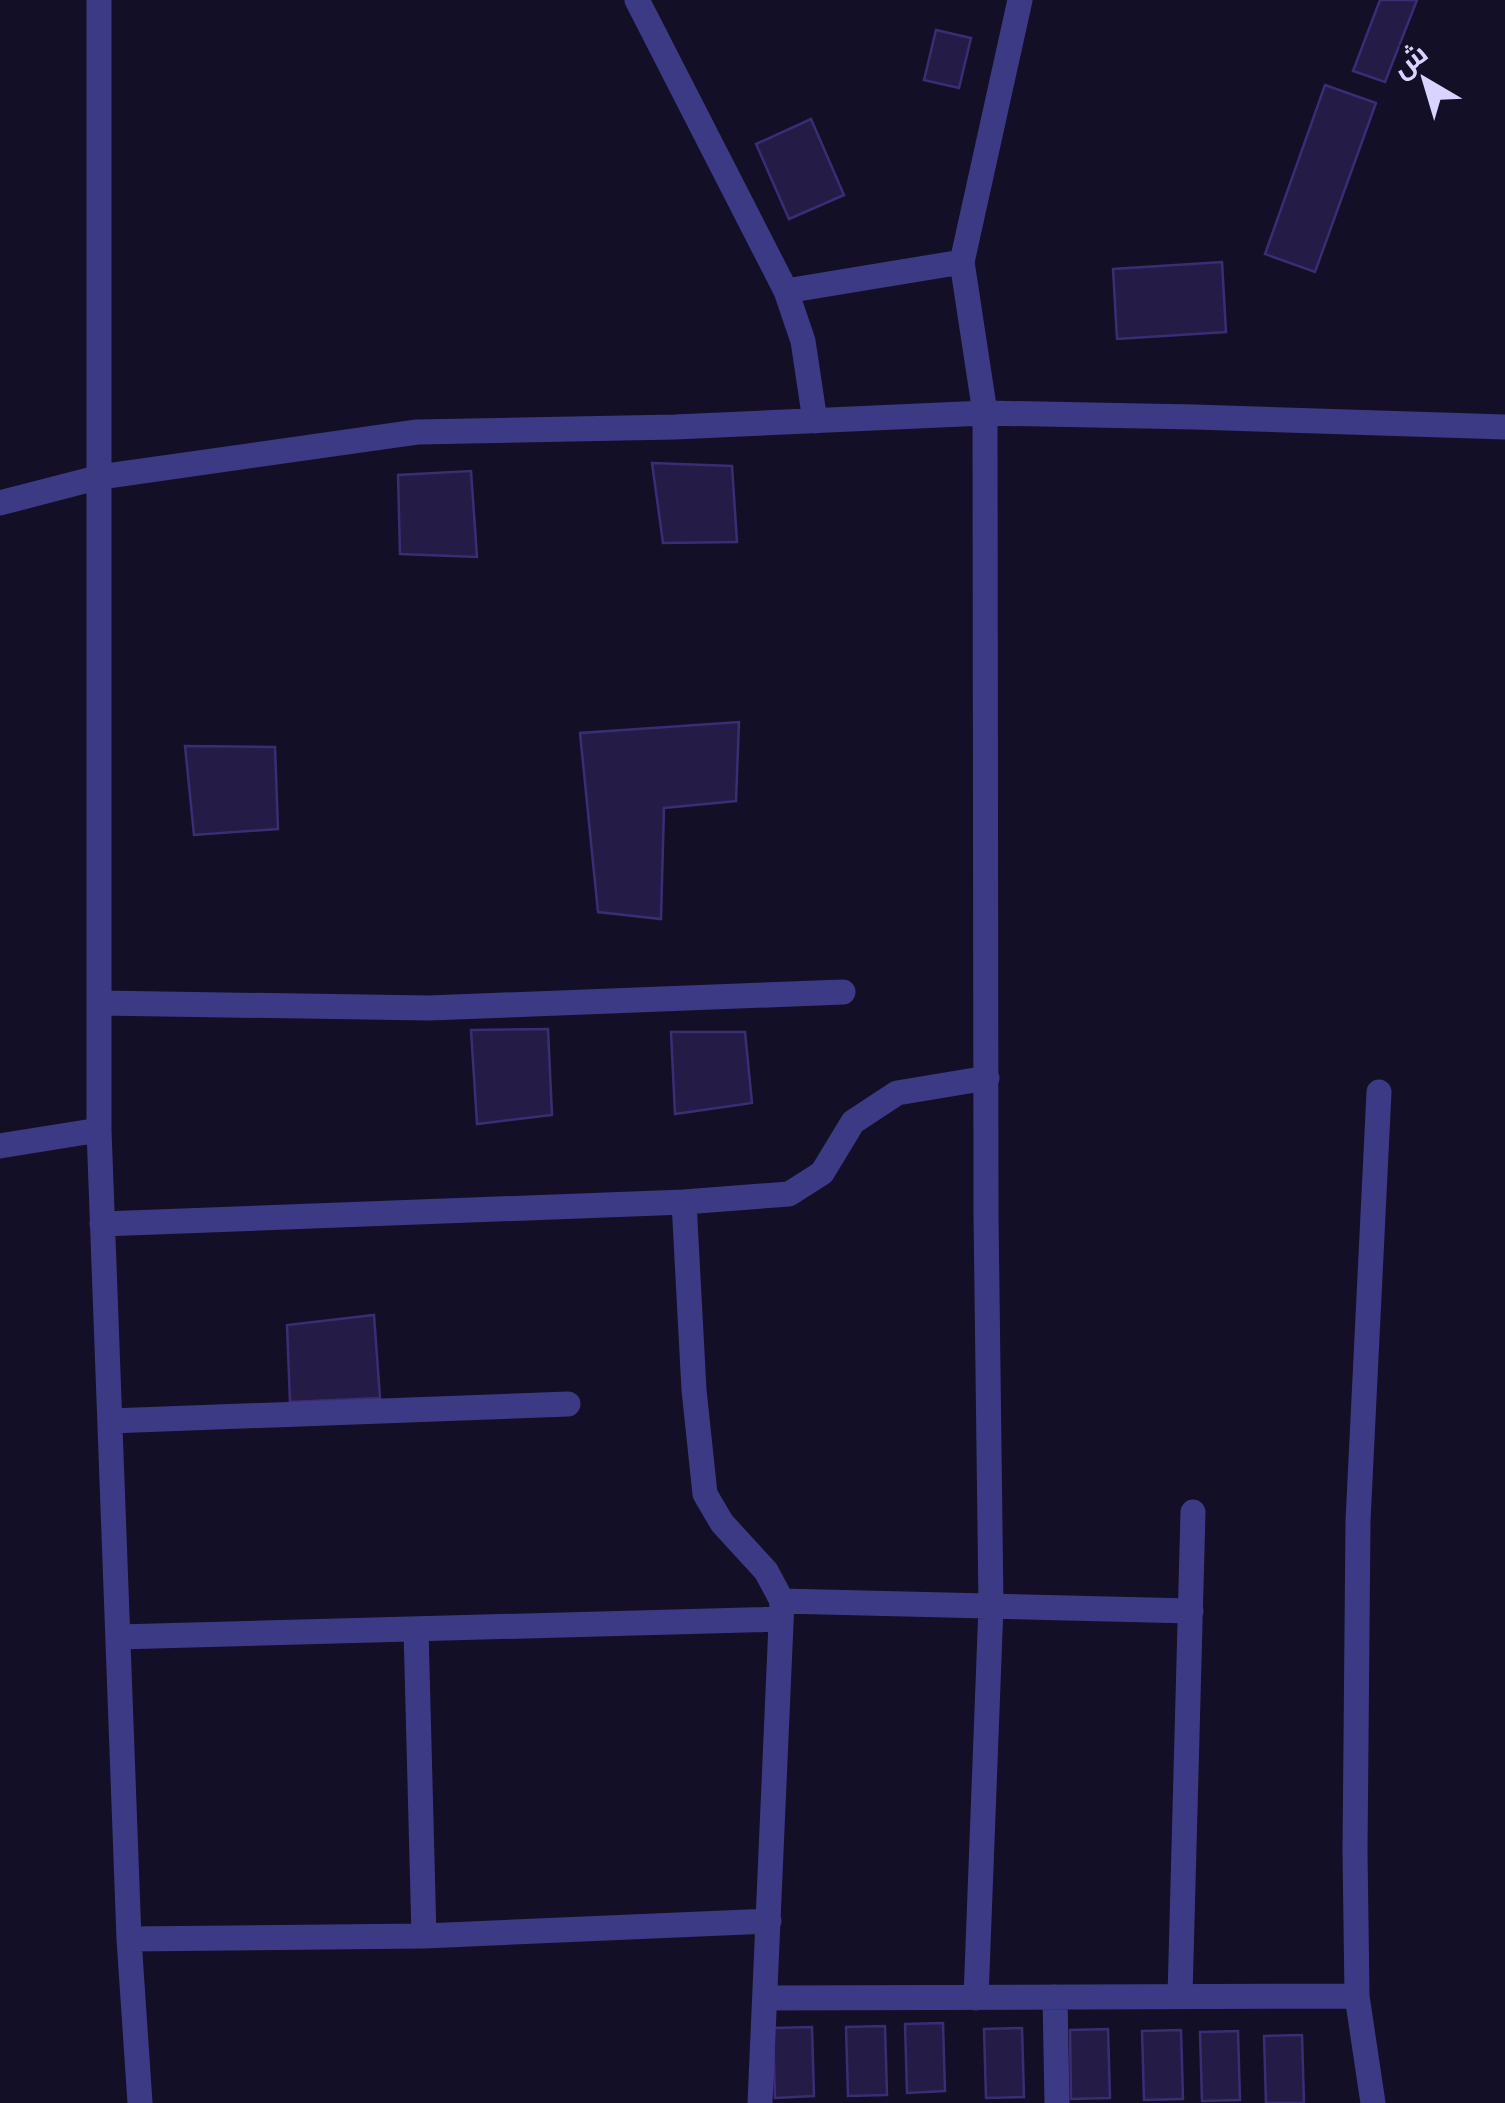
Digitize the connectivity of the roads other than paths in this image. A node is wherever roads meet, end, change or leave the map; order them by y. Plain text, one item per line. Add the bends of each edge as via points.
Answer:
1 (98, 0) edge
2 (637, 0) edge
3 (1020, 0) edge
4 (962, 262) junction
5 (786, 291) junction
6 (985, 412) junction
7 (814, 421) junction
8 (1505, 427) edge
9 (100, 477) junction
10 (0, 503) edge
11 (844, 992) dead end
12 (99, 1003) junction
13 (987, 1078) junction
14 (1379, 1092) dead end
15 (99, 1130) junction
16 (0, 1146) edge
17 (684, 1202) junction
18 (102, 1224) junction
19 (568, 1404) dead end
20 (110, 1421) junction
21 (1194, 1512) dead end
22 (991, 1606) junction
23 (782, 1610) junction
24 (1191, 1612) junction
25 (416, 1629) junction
26 (118, 1638) junction
27 (768, 1922) junction
28 (424, 1936) junction
29 (129, 1940) junction
30 (1180, 1996) junction
31 (1357, 1996) junction
32 (1055, 1997) junction
33 (766, 1998) junction
34 (976, 1998) junction
35 (140, 2103) edge
36 (760, 2103) edge
37 (1057, 2103) edge
38 (1372, 2103) edge

1 - 9 street
2 - 5 street
3 - 4 street
4 - 5 street
4 - 6 street
5 - 7 street via 803,340
6 - 7 street
6 - 8 street
6 - 13 street
7 - 9 street via 418,432
9 - 10 street
9 - 12 street
11 - 12 street via 429,1008
12 - 15 street
13 - 17 street via 896,1094 853,1122 822,1173 789,1194
13 - 22 street
14 - 31 street via 1358,1521
15 - 16 street
15 - 18 street
17 - 18 street
17 - 23 street via 705,1494 766,1571
18 - 20 street
19 - 20 street
20 - 26 street
21 - 24 street
22 - 23 street
22 - 24 street
22 - 34 street
23 - 25 street
23 - 27 street
24 - 30 street
25 - 26 street
25 - 28 street
26 - 29 street
27 - 28 street
27 - 33 street
28 - 29 street
29 - 35 street
30 - 31 street
30 - 32 street
31 - 38 street
32 - 34 street
32 - 37 street
33 - 34 street
33 - 36 street

